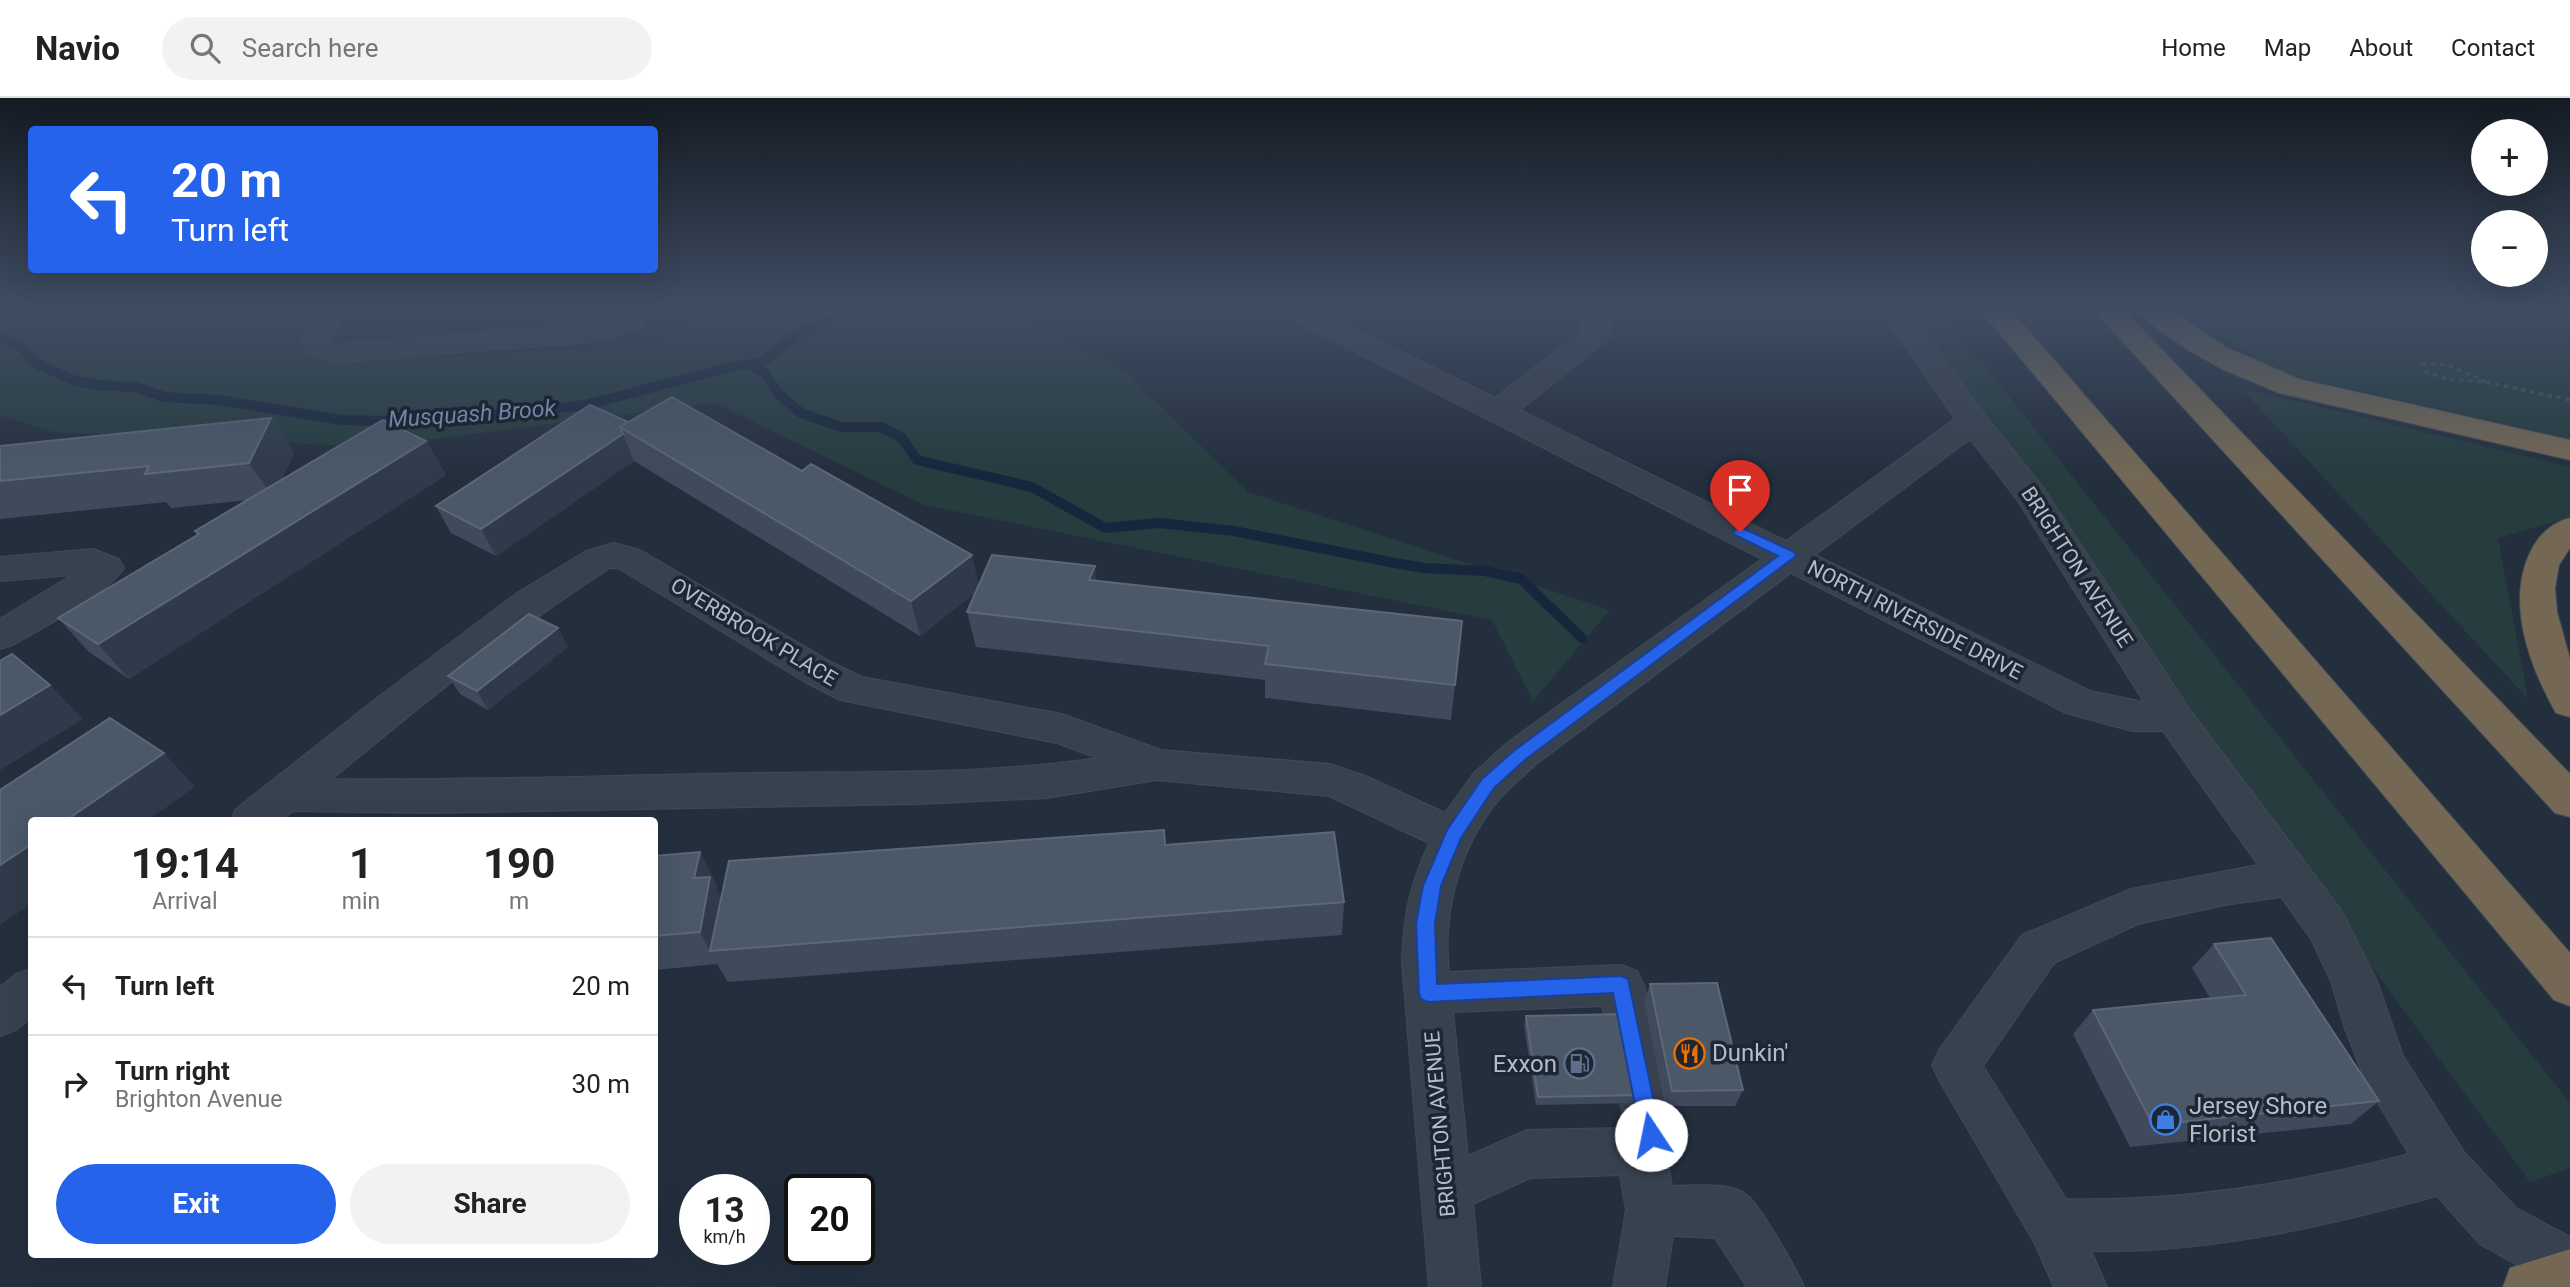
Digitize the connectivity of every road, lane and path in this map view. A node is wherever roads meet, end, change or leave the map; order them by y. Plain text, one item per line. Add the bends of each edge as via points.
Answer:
1 (1401, 362) edge
2 (1560, 362) edge
3 (1931, 362) edge
4 (2039, 362) edge
5 (2157, 362) edge
6 (2230, 362) edge
7 (2486, 382) junction
8 (2570, 400) edge
9 (1498, 411) junction
10 (1973, 421) junction
11 (2570, 450) edge
12 (2570, 529) edge
13 (1789, 556) junction
14 (0, 569) edge
15 (0, 636) edge
16 (2570, 703) edge
17 (2174, 717) junction
18 (1159, 765) junction
19 (285, 795) junction
20 (2570, 801) edge
21 (256, 817) edge
22 (1453, 835) junction
23 (2292, 878) junction
24 (2570, 986) edge
25 (28, 992) edge
26 (1428, 993) junction
27 (0, 1016) edge
28 (1640, 1151) junction
29 (2445, 1169) junction
30 (1446, 1191) junction
31 (1652, 1210) junction
32 (2052, 1224) junction
33 (2570, 1265) edge
34 (2570, 1275) edge
35 (1455, 1287) edge
36 (1639, 1287) edge
37 (1778, 1287) edge
38 (2081, 1287) edge
39 (2529, 1287) edge

1 - 9 street, NORTH RIVERSIDE DRIVE
2 - 9 street
3 - 10 street, BRIGHTON AVENUE
4 - 24 highway
5 - 20 highway
6 - 11 highway via 2290,386
7 - 7 path via 2448,365 2421,363 2434,376
7 - 8 path
9 - 13 street, NORTH RIVERSIDE DRIVE
10 - 13 street, BRIGHTON AVENUE
10 - 17 street, BRIGHTON AVENUE via 2038,504
12 - 16 highway via 2555,541 2542,563 2537,592 2540,625
13 - 17 street, NORTH RIVERSIDE DRIVE via 2080,703 2132,716
13 - 22 street, BRIGHTON AVENUE via 1521,754 1488,784
14 - 15 street via 93,561 106,568
17 - 23 street, BRIGHTON AVENUE
18 - 19 street via 1046,782 918,788 429,797
18 - 19 street, OVERBROOK PLACE via 1062,729 854,690 628,558 614,555 598,559 530,602
18 - 22 street, OVERBROOK PLACE via 1330,780
19 - 21 street
22 - 26 street, BRIGHTON AVENUE via 1432,886 1426,924
23 - 29 street, BRIGHTON AVENUE via 2327,926 2354,981 2384,1069
23 - 32 street via 2131,907 2038,949 1956,1065
25 - 27 street
26 - 28 street via 1621,985 1651,1135
26 - 30 street, BRIGHTON AVENUE
28 - 30 street via 1527,1154
28 - 31 street
29 - 32 street via 2347,1195 2208,1218 2128,1226
29 - 33 street, BRIGHTON AVENUE via 2498,1226
30 - 35 street, BRIGHTON AVENUE
31 - 36 street
31 - 37 street via 1729,1213
32 - 38 street
34 - 39 highway

